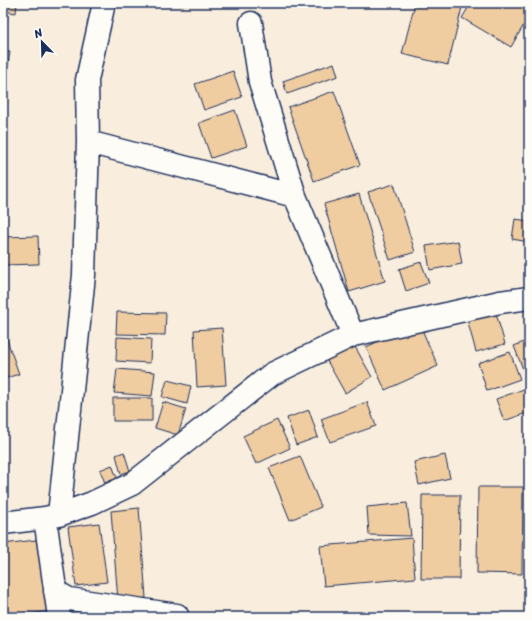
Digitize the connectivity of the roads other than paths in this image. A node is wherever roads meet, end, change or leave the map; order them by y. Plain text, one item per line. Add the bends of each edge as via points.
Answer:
1 (104, 3) edge
2 (251, 22) dead end
3 (88, 142) junction
4 (295, 196) junction
5 (529, 298) edge
6 (353, 335) junction
7 (52, 517) junction
8 (3, 523) edge
9 (55, 591) junction
10 (177, 615) dead end
11 (59, 617) edge

1 - 3 street via 87,80
2 - 4 street via 260,82
3 - 4 street
3 - 7 street via 84,275
4 - 6 street
5 - 6 street via 500,302
6 - 7 street via 272,374 132,484 92,503
7 - 8 street
7 - 9 street
9 - 10 street via 69,599
9 - 11 street

